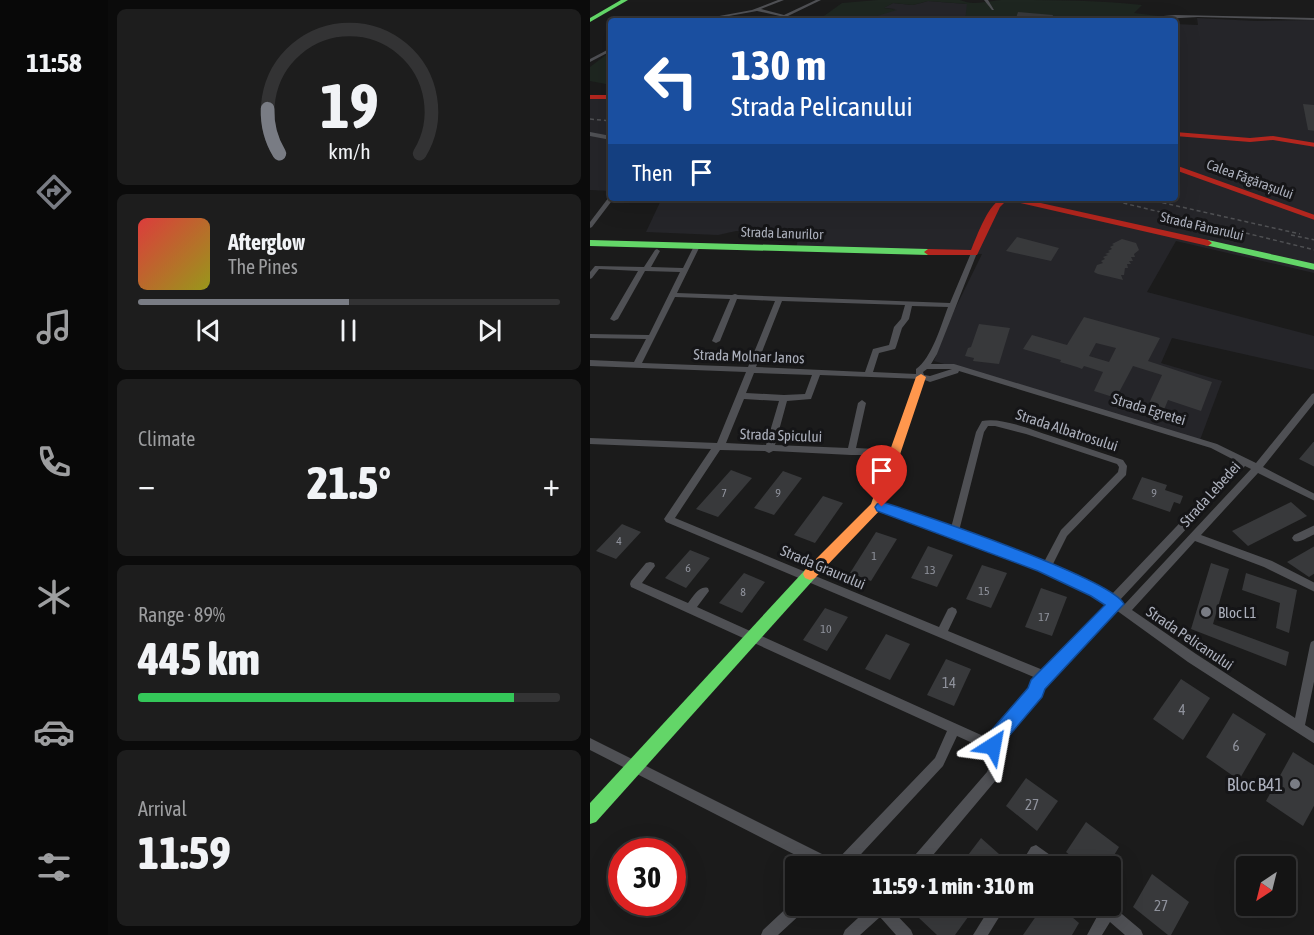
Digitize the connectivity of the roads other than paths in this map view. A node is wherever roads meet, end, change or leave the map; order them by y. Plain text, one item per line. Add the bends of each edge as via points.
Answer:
1 (625, 0) edge
2 (782, 0) edge
3 (819, 0) edge
4 (986, 0) edge
5 (993, 9) dead end
6 (758, 10) junction
7 (782, 17) junction
8 (711, 18) edge
9 (788, 18) edge
10 (1164, 18) edge
11 (1314, 19) edge
12 (590, 20) edge
13 (608, 51) edge
14 (590, 61) edge
15 (590, 97) edge
16 (608, 98) edge
17 (590, 134) edge
18 (1178, 135) edge
19 (608, 137) edge
20 (1314, 147) edge
21 (1178, 168) edge
22 (609, 201) edge
23 (1001, 201) edge
24 (1021, 201) edge
25 (1314, 218) edge
26 (590, 226) edge
27 (590, 243) edge
28 (697, 246) junction
29 (658, 251) dead end
30 (974, 253) junction
31 (1314, 267) edge
32 (645, 269) junction
33 (684, 270) junction
34 (590, 277) edge
35 (673, 295) junction
36 (735, 296) junction
37 (780, 298) junction
38 (909, 303) junction
39 (953, 305) junction
40 (614, 319) dead end
41 (590, 336) edge
42 (651, 337) junction
43 (716, 341) dead end
44 (933, 356) junction
45 (590, 363) edge
46 (637, 365) junction
47 (951, 366) junction
48 (753, 369) junction
49 (966, 370) junction
50 (817, 372) junction
51 (868, 374) junction
52 (927, 374) junction
53 (741, 396) junction
54 (1314, 396) edge
55 (784, 398) junction
56 (862, 403) dead end
57 (590, 441) edge
58 (719, 447) junction
59 (769, 450) junction
60 (851, 452) junction
61 (895, 453) junction
62 (1244, 461) junction
63 (1257, 468) junction
64 (1314, 498) edge
65 (878, 505) junction
66 (1314, 529) edge
67 (954, 533) junction
68 (1194, 537) junction
69 (1297, 538) dead end
70 (650, 566) dead end
71 (1046, 567) junction
72 (807, 577) junction
73 (1314, 588) edge
74 (704, 591) dead end
75 (1118, 605) junction
76 (690, 608) junction
77 (952, 612) dead end
78 (942, 633) junction
79 (752, 636) junction
80 (1314, 645) edge
81 (1045, 676) junction
82 (955, 728) junction
83 (1299, 728) junction
84 (1314, 738) edge
85 (590, 744) edge
86 (993, 746) junction
87 (635, 766) junction
88 (590, 816) edge
89 (811, 856) edge
90 (850, 856) edge
91 (923, 856) edge
92 (788, 916) edge
93 (870, 916) edge
94 (888, 916) edge
95 (992, 916) edge
96 (1102, 916) edge
97 (1113, 916) edge
98 (768, 935) edge
99 (850, 935) edge
100 (906, 935) edge
101 (980, 935) edge
102 (1094, 935) edge
103 (1136, 935) edge

1 - 12 street
2 - 6 street
3 - 7 street
4 - 5 street
6 - 7 street
6 - 8 street
7 - 9 street
10 - 11 street
13 - 14 street
15 - 16 street
17 - 19 street
18 - 20 street
21 - 25 street, Calea Făgărașului
22 - 26 street
23 - 30 street
24 - 31 street, Strada Fânarului
27 - 28 street, Strada Lanurilor
28 - 30 street, Strada Lanurilor
28 - 33 street
29 - 32 street
30 - 39 street
32 - 33 street
32 - 34 street via 596,267
32 - 40 street
33 - 35 street
35 - 36 street
35 - 42 street
36 - 37 street
36 - 43 street
37 - 38 street
37 - 48 street, Strada Graurului
38 - 39 street
38 - 51 street via 892,347 876,351
39 - 44 street
41 - 42 street
42 - 46 street
44 - 47 street
44 - 52 street
45 - 46 street, Strada Molnar Janos
46 - 48 street, Strada Molnar Janos
47 - 49 street, Strada Egretei
47 - 52 street, Strada Egretei
48 - 50 street, Strada Molnar Janos
48 - 53 street, Strada Graurului
49 - 52 street, Strada Egretei
49 - 62 street, Strada Egretei via 1188,437
50 - 51 street, Strada Molnar Janos
50 - 55 street via 808,397
51 - 52 street, Strada Molnar Janos
52 - 61 street
53 - 55 street
53 - 58 street, Strada Graurului
54 - 63 street, Strada Lebedei
55 - 59 street
56 - 60 street
57 - 58 street, Strada Spicului
58 - 59 street, Strada Spicului
58 - 72 street, Strada Graurului via 669,519
59 - 60 street, Strada Spicului
60 - 61 street, Strada Spicului
61 - 65 street
62 - 63 street, Strada Egretei
62 - 75 street, Strada Lebedei
63 - 64 street, Strada Egretei
63 - 68 street, Strada Lebedei
65 - 67 street, Strada Pelicanului
65 - 72 street
66 - 69 street
67 - 71 street, Strada Pelicanului
67 - 71 street, Strada Albatrosului via 985,423 1028,432 1120,462 1123,473 1064,533
68 - 73 street via 1268,564
68 - 75 street, Strada Lebedei
70 - 76 street via 635,584
71 - 75 street, Strada Pelicanului
72 - 78 street, Strada Graurului
72 - 79 street
74 - 76 street
75 - 81 street, Strada Lebedei
75 - 83 street, Strada Pelicanului
76 - 79 street
77 - 78 street
78 - 81 street, Strada Graurului
79 - 82 street
79 - 87 street
80 - 83 street
81 - 86 street, Strada Lebedei
82 - 86 street
82 - 90 street via 938,762
83 - 84 street, Strada Pelicanului
85 - 87 street
86 - 91 street via 998,760 992,776
87 - 88 street
87 - 89 street
92 - 98 street
93 - 99 street
94 - 100 street
95 - 101 street
96 - 102 street
97 - 103 street

